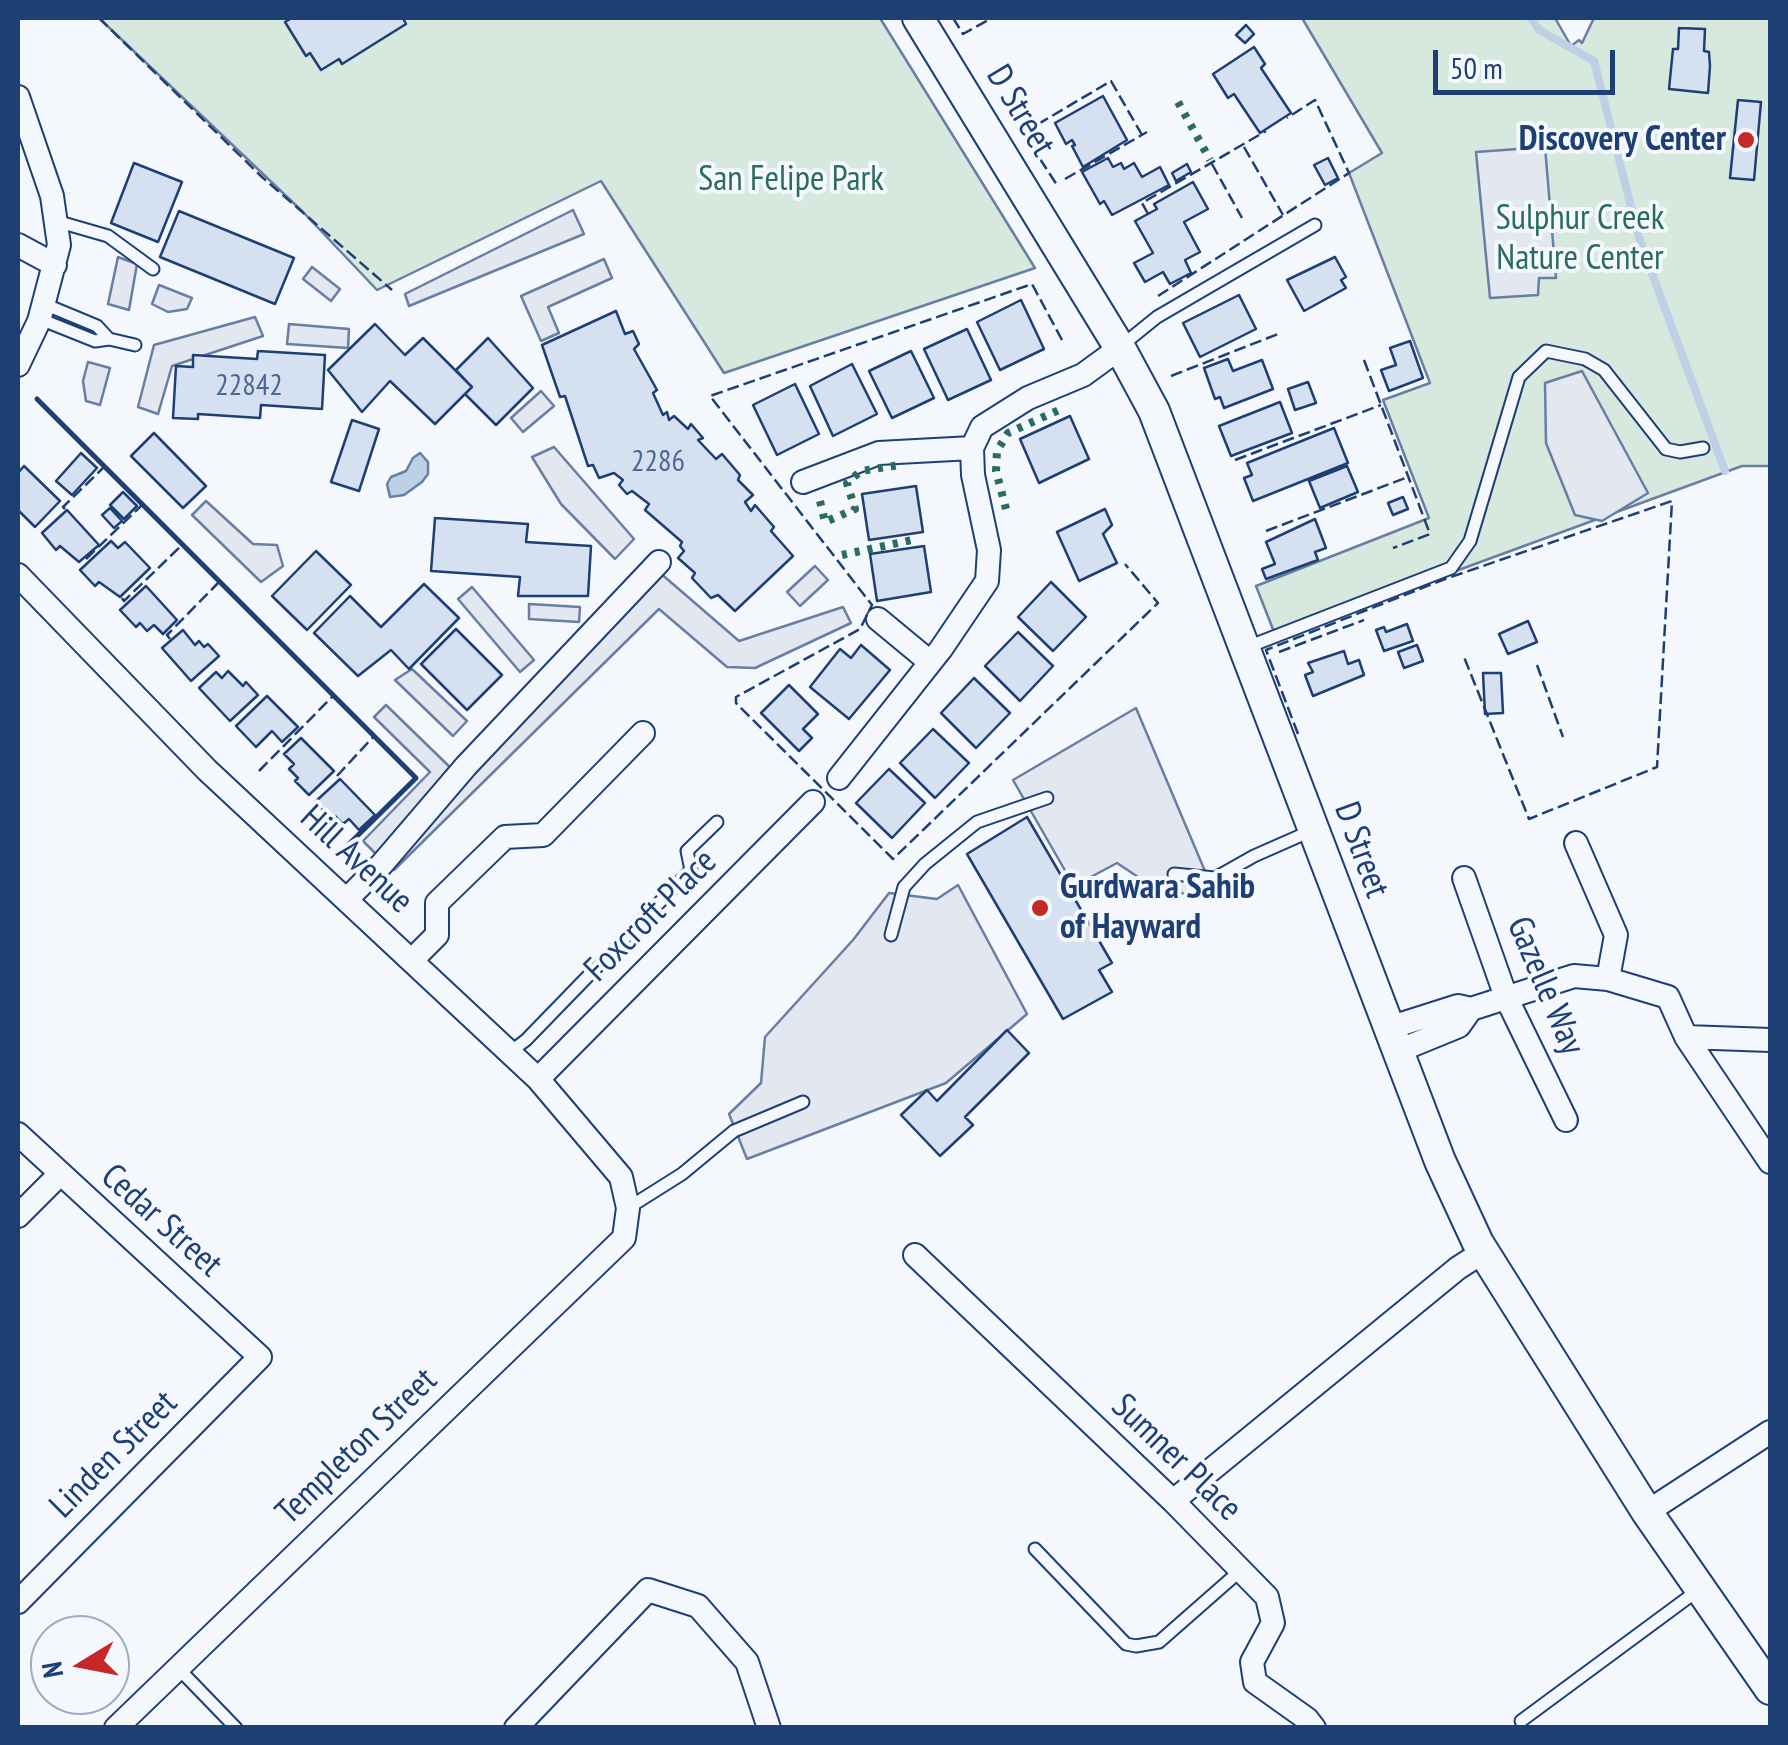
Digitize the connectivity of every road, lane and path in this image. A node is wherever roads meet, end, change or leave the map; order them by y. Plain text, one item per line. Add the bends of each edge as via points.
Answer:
1 (918, 18) edge
2 (18, 97) edge
3 (56, 221) junction
4 (1315, 225) dead end
5 (18, 245) edge
6 (55, 265) junction
7 (153, 270) dead end
8 (42, 312) junction
9 (135, 346) dead end
10 (1120, 348) junction
11 (18, 365) edge
12 (972, 448) junction
13 (1703, 448) dead end
14 (803, 482) dead end
15 (658, 562) dead end
16 (18, 575) edge
17 (878, 619) dead end
18 (1245, 648) junction
19 (930, 662) junction
20 (643, 733) dead end
21 (839, 778) dead end
22 (1047, 798) dead end
23 (813, 802) dead end
24 (717, 822) dead end
25 (1313, 830) junction
26 (1576, 843) dead end
27 (1174, 874) dead end
28 (1464, 878) dead end
29 (347, 899) junction
30 (891, 935) dead end
31 (412, 960) junction
32 (1608, 979) junction
33 (1506, 997) junction
34 (1686, 1038) junction
35 (1393, 1040) junction
36 (1770, 1040) edge
37 (509, 1053) junction
38 (538, 1080) junction
39 (802, 1102) dead end
40 (1566, 1120) dead end
41 (18, 1134) edge
42 (1770, 1162) edge
43 (58, 1175) junction
44 (628, 1208) junction
45 (18, 1216) edge
46 (1483, 1252) junction
47 (916, 1255) dead end
48 (260, 1357) joint
49 (1770, 1432) edge
50 (1173, 1502) junction
51 (1647, 1512) junction
52 (1035, 1550) dead end
53 (1241, 1570) junction
54 (1700, 1588) junction
55 (18, 1602) edge
56 (178, 1668) junction
57 (1770, 1689) edge
58 (1522, 1721) dead end
59 (116, 1728) edge
60 (236, 1728) edge
61 (516, 1728) edge
62 (769, 1728) edge
63 (1314, 1728) edge

1 - 10 main road, D Street
2 - 3 street
3 - 6 street
3 - 7 lane via 108,236
4 - 10 lane via 1156,317
5 - 6 street
6 - 8 street
8 - 9 lane via 97,326 109,338
8 - 11 street
10 - 12 street via 1082,375 997,416 982,427
10 - 18 main road, D Street via 1154,411
12 - 14 street via 879,453
12 - 19 street via 989,550 987,581
13 - 18 lane via 1666,449 1604,370 1585,358 1546,351 1519,377 1470,541 1450,568
15 - 29 street
16 - 29 street, Hill Avenue via 207,770
17 - 19 street
18 - 25 main road, D Street
19 - 21 street
20 - 31 street via 543,836 505,836 437,903 436,935
22 - 30 lane via 977,822 925,864 904,887
23 - 38 street, Foxcroft Place
24 - 37 lane via 687,850 691,870
25 - 27 lane via 1214,878
25 - 35 main road, D Street
26 - 32 street via 1616,935
28 - 33 street, Gazelle Way
29 - 31 street, Hill Avenue
31 - 37 street, Hill Avenue
32 - 33 street via 1574,976
32 - 34 street via 1668,998
33 - 35 street via 1471,1010 1460,1026
33 - 40 street, Gazelle Way
34 - 36 street
34 - 42 street
35 - 46 main road, D Street
37 - 38 street, Hill Avenue
38 - 44 street, Hill Avenue via 621,1177
39 - 44 lane via 734,1131
41 - 43 street, Cedar Street
43 - 45 street
43 - 48 street, Cedar Street
44 - 56 street, Templeton Street via 624,1238
46 - 50 street
46 - 51 main road, D Street
47 - 50 street, Sumner Place
48 - 55 street, Linden Street
49 - 51 street
50 - 53 street, Sumner Place
51 - 54 main road, D Street
52 - 53 lane via 1126,1644 1136,1646 1159,1642
53 - 63 street, Sumner Place via 1267,1597 1273,1623 1252,1662 1255,1682
54 - 57 main road, D Street
54 - 58 lane
56 - 59 street, Templeton Street
56 - 60 lane
61 - 62 street via 648,1590 698,1606 747,1662

